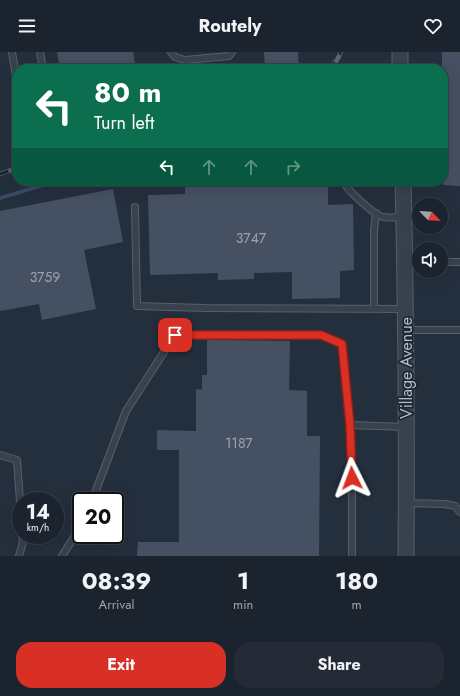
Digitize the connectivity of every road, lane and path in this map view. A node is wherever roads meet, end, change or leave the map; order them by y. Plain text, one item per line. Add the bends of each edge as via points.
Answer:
1 (12, 52) edge
2 (40, 52) edge
3 (171, 52) edge
4 (232, 52) edge
5 (400, 52) edge
6 (14, 64) edge
7 (42, 64) edge
8 (400, 64) edge
9 (346, 186) edge
10 (403, 186) edge
11 (135, 207) dead end
12 (376, 213) junction
13 (404, 216) junction
14 (412, 262) edge
15 (448, 262) edge
16 (460, 262) edge
17 (374, 308) junction
18 (406, 309) junction
19 (406, 330) junction
20 (460, 330) edge
21 (350, 425) junction
22 (407, 427) junction
23 (0, 454) edge
24 (19, 492) edge
25 (95, 492) edge
26 (406, 503) junction
27 (460, 512) edge
28 (72, 540) edge
29 (22, 544) edge
30 (19, 556) edge
31 (62, 556) edge
32 (352, 556) edge
33 (406, 556) edge

1 - 6 lane
2 - 7 lane
3 - 4 lane via 174,58 185,60 229,56
5 - 8 street
9 - 12 lane
10 - 13 street, Village Avenue
11 - 17 lane via 137,306
12 - 13 lane via 384,217
12 - 17 lane
13 - 14 street, Village Avenue
14 - 18 street, Village Avenue
15 - 16 lane
17 - 18 lane
18 - 19 street, Village Avenue
19 - 20 lane
19 - 22 street, Village Avenue
21 - 22 lane
21 - 25 lane via 342,344 321,335 175,335 126,411
21 - 32 lane
22 - 26 street, Village Avenue
23 - 24 lane via 17,460
26 - 27 lane via 445,504 455,506
26 - 33 street, Village Avenue
28 - 31 lane
29 - 30 lane

